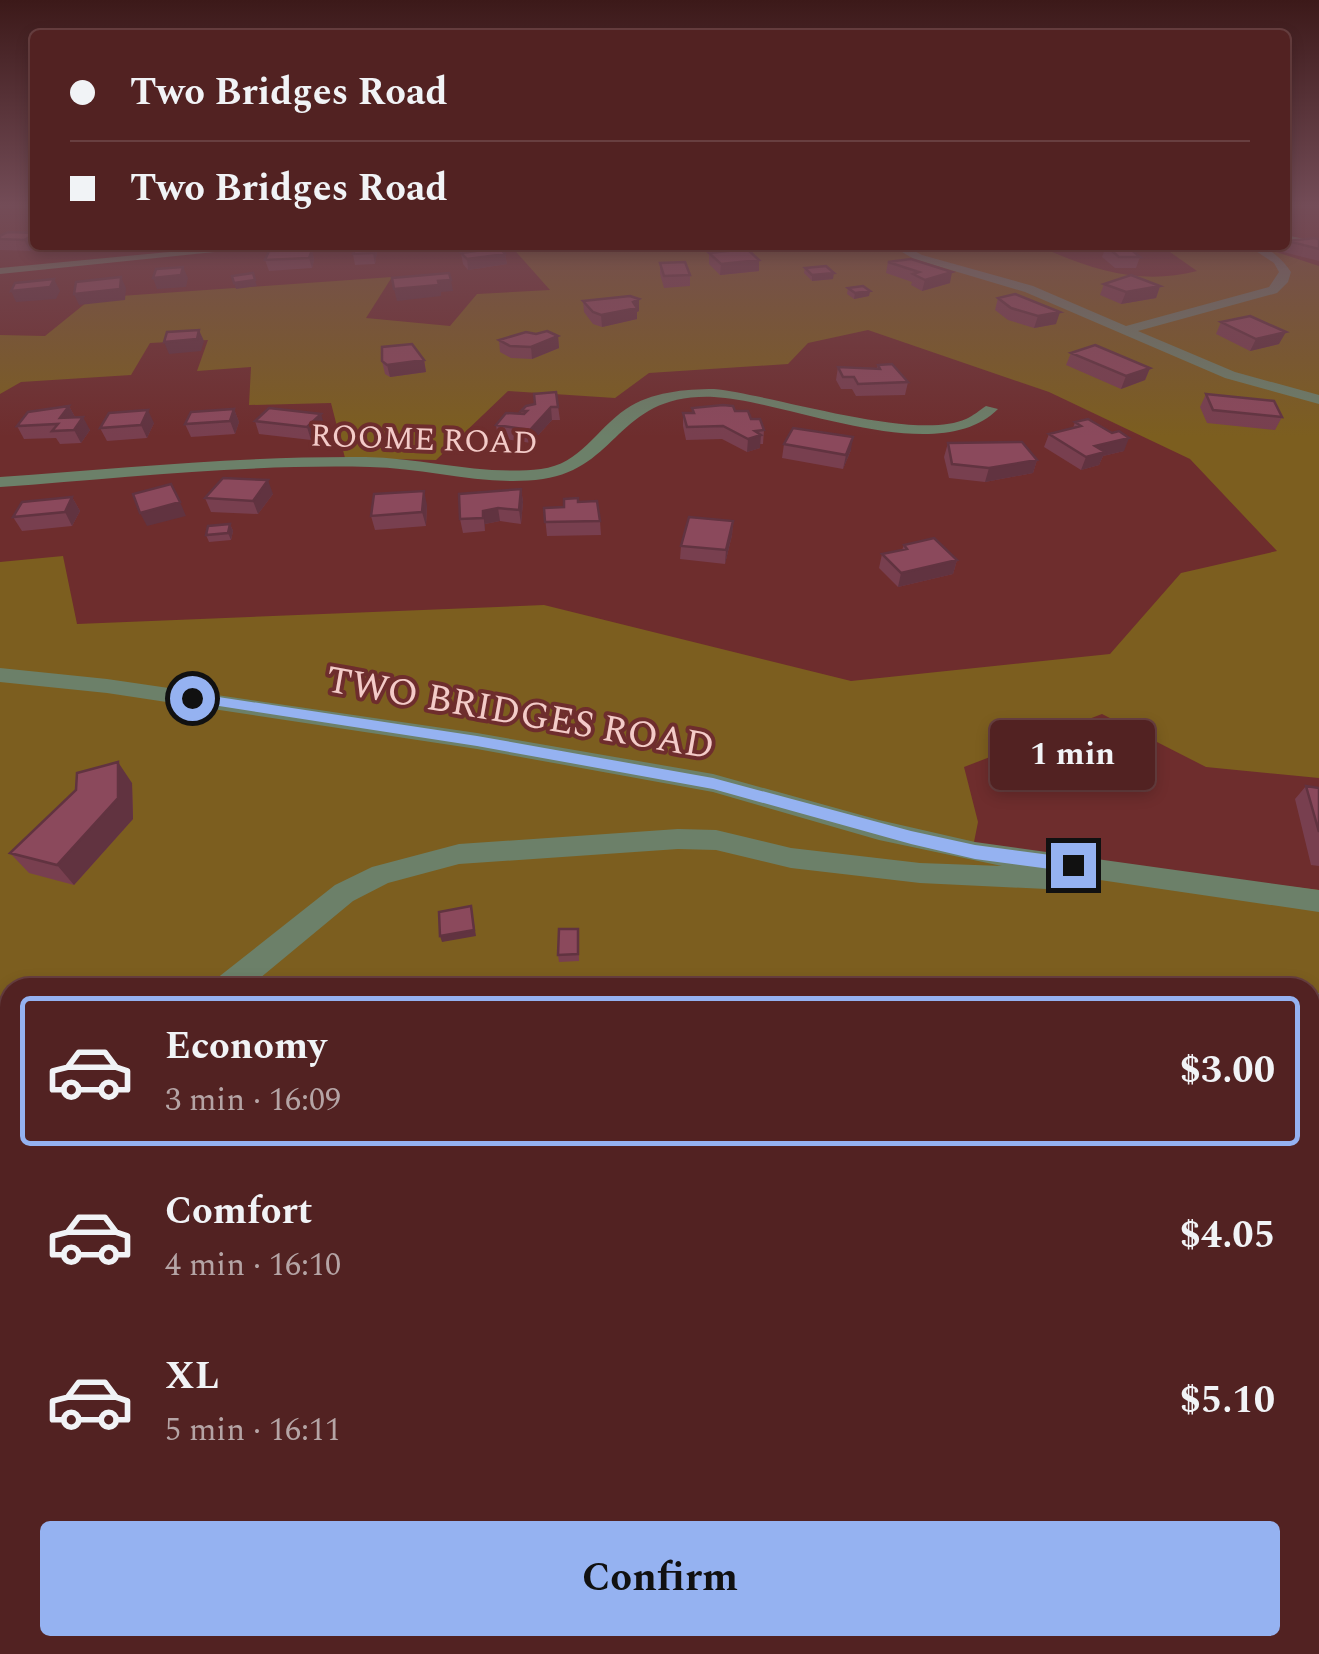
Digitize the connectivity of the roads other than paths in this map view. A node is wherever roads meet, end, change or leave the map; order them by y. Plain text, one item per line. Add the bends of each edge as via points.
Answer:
1 (1006, 282) edge
2 (1282, 282) edge
3 (1122, 330) junction
4 (1319, 400) edge
5 (991, 409) dead end
6 (0, 482) edge
7 (0, 675) edge
8 (1170, 881) junction
9 (1319, 901) edge
10 (238, 978) edge

1 - 3 street
2 - 3 street
3 - 4 street via 1230,375
5 - 6 street, ROOME ROAD via 964,426 913,428 748,396 691,394 638,409 591,456 542,474 340,462
7 - 8 street, TWO BRIDGES ROAD via 477,741 713,783 975,852
8 - 9 street, TWO BRIDGES ROAD
8 - 10 street via 920,873 678,839 459,854 407,866 344,893

